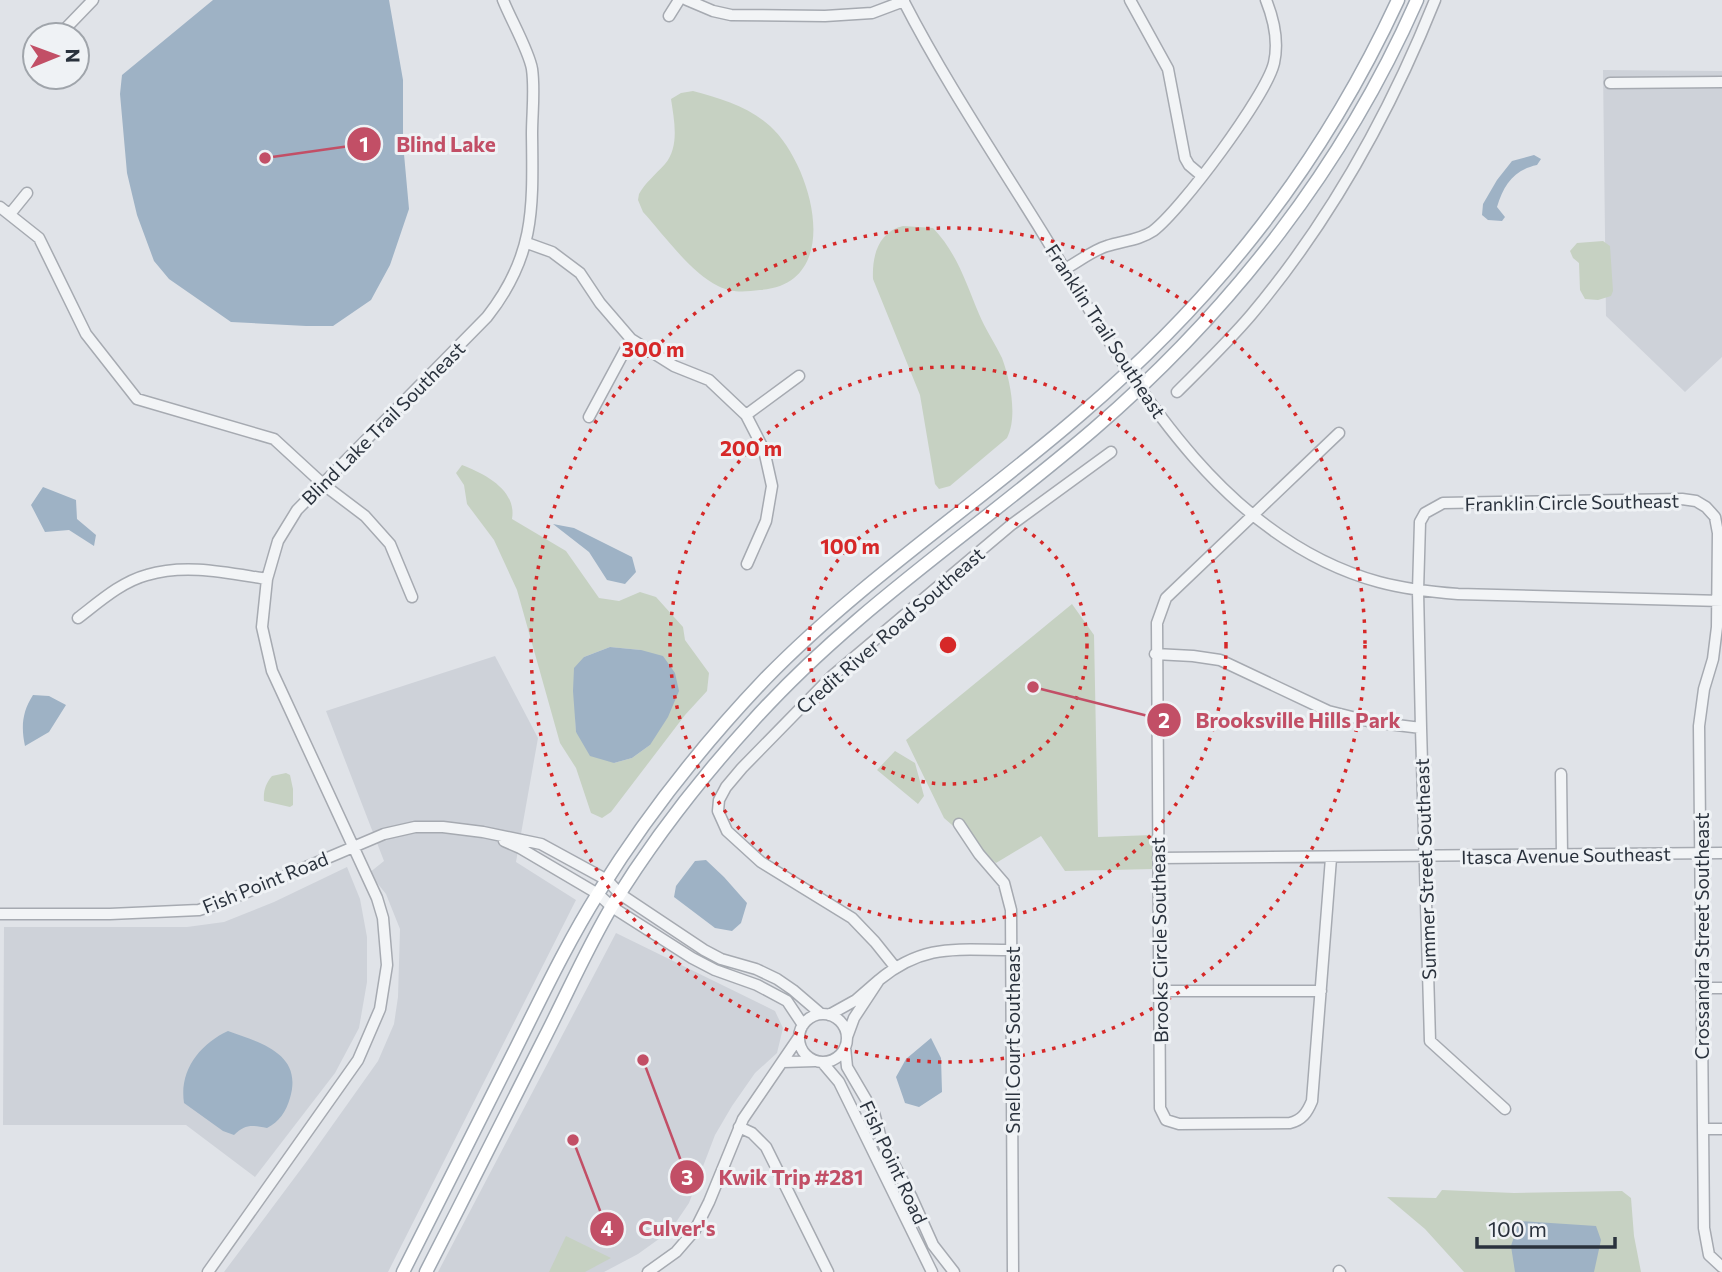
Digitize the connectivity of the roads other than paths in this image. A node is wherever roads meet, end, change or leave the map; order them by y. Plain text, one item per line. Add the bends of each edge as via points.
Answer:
1 (93, 0) edge
2 (502, 0) edge
3 (678, 0) edge
4 (687, 0) edge
5 (903, 0) edge
6 (1130, 0) edge
7 (1266, 0) edge
8 (1398, 0) edge
9 (1417, 0) edge
10 (1435, 0) edge
11 (669, 16) dead end
12 (73, 21) edge
13 (1722, 82) edge
14 (1611, 83) dead end
15 (1202, 176) junction
16 (27, 193) dead end
17 (5, 211) edge
18 (527, 243) junction
19 (1065, 269) junction
20 (631, 339) junction
21 (1128, 373) junction
22 (799, 376) dead end
23 (1140, 388) junction
24 (1177, 392) dead end
25 (746, 415) junction
26 (589, 417) dead end
27 (1339, 433) dead end
28 (1111, 452) dead end
29 (324, 485) junction
30 (1425, 513) joint
31 (1252, 514) junction
32 (747, 564) dead end
33 (267, 579) junction
34 (1418, 591) junction
35 (412, 597) dead end
36 (1720, 601) edge
37 (78, 618) dead end
38 (1155, 654) junction
39 (1421, 728) junction
40 (1561, 774) dead end
41 (959, 824) dead end
42 (482, 832) junction
43 (351, 846) junction
44 (1722, 853) edge
45 (1700, 854) junction
46 (1562, 855) junction
47 (1423, 857) junction
48 (1158, 858) junction
49 (1331, 858) junction
50 (607, 880) junction
51 (598, 894) junction
52 (620, 894) junction
53 (612, 907) junction
54 (0, 914) edge
55 (1011, 950) junction
56 (895, 967) junction
57 (879, 980) junction
58 (1701, 988) junction
59 (1722, 988) edge
60 (1159, 991) junction
61 (1321, 991) junction
62 (825, 1014) junction
63 (803, 1025) junction
64 (799, 1037) junction
65 (846, 1042) junction
66 (783, 1062) junction
67 (818, 1062) junction
68 (1505, 1109) dead end
69 (739, 1127) junction
70 (1703, 1129) junction
71 (1722, 1129) edge
72 (1722, 1267) edge
73 (655, 1270) edge
74 (208, 1272) edge
75 (403, 1272) edge
76 (426, 1272) edge
77 (828, 1272) edge
78 (932, 1272) edge
79 (954, 1272) edge
80 (1013, 1272) edge

1 - 12 street
2 - 18 street, Blind Lake Trail Southeast via 532,68 533,201
3 - 11 street
4 - 5 street via 731,15 846,16 872,13
5 - 19 street, Franklin Trail Southeast
6 - 15 street via 1168,69 1185,158
7 - 15 street via 1276,41 1273,64 1264,88
8 - 21 main road via 1347,100 1259,233
9 - 23 main road via 1347,133 1299,207 1219,308
10 - 24 street via 1394,93 1325,217 1250,316
13 - 14 street
15 - 19 street via 1170,217 1150,233 1104,246
16 - 17 street
17 - 29 street via 39,238 86,334 136,399 274,439
18 - 20 street via 552,252 580,273
18 - 29 street, Blind Lake Trail Southeast via 510,282 486,317
19 - 21 street, Franklin Trail Southeast
20 - 25 street via 674,366 709,380
20 - 26 street
21 - 23 street, Franklin Trail Southeast
21 - 50 main road via 796,649 694,759
22 - 25 street
23 - 31 street, Franklin Trail Southeast via 1173,433
23 - 52 main road via 858,619 780,691 696,787
25 - 32 street via 764,450 772,486 766,521
27 - 31 street, Brooks Circle Southeast
28 - 56 street, Credit River Road Southeast via 1011,525 832,676 742,768 719,800 718,811 727,831 761,863 852,918
29 - 33 street, Blind Lake Trail Southeast via 297,510 278,541
29 - 35 street via 365,516 390,544
30 - 34 street, Summer Street Southeast via 1418,533
30 - 36 street, Franklin Circle Southeast via 1443,503 1696,501 1706,506 1717,525
31 - 34 street, Franklin Trail Southeast via 1323,560 1377,582
31 - 38 street, Brooks Circle Southeast via 1166,598 1157,623
33 - 37 street via 187,569 147,575 110,593
33 - 43 street, Blind Lake Trail Southeast via 262,627 272,671
34 - 36 street, Franklin Trail Southeast
34 - 39 street, Summer Street Southeast
36 - 45 street, Crossandra Street Southeast via 1699,726
38 - 39 street via 1220,660 1328,711
38 - 48 street, Brooks Circle Southeast
39 - 47 street, Summer Street Southeast
40 - 46 street
41 - 55 street, Snell Court Southeast via 1009,895
42 - 43 street, Fish Point Road via 415,827
42 - 50 street, Fish Point Road via 541,844
42 - 51 street, Fish Point Road via 520,848
43 - 54 street, Fish Point Road via 199,910
43 - 74 street, Blind Lake Trail Southeast via 370,879 383,918 387,965 376,1023 358,1060
44 - 45 street, Itasca Avenue Southeast
45 - 46 street, Itasca Avenue Southeast
45 - 58 street, Crossandra Street Southeast
46 - 47 street, Itasca Avenue Southeast
47 - 49 street, Itasca Avenue Southeast
47 - 68 street, Summer Street Southeast via 1430,1041
48 - 49 street, Itasca Avenue Southeast
48 - 60 street, Brooks Circle Southeast
49 - 61 street, Brooks Circle Southeast
50 - 51 main road
50 - 52 street, Fish Point Road
51 - 53 street, Fish Point Road
51 - 75 main road via 556,967
52 - 53 main road
52 - 62 street, Fish Point Road via 704,950 777,979
53 - 63 street, Fish Point Road via 692,958 787,1001
53 - 76 main road
55 - 56 street via 931,952
55 - 80 street, Snell Court Southeast
56 - 57 street
57 - 62 street via 856,1000
57 - 65 street via 854,1018
58 - 59 street
58 - 70 street, Crossandra Street Southeast
60 - 61 street
60 - 61 street, Brooks Circle Southeast via 1160,1108 1166,1120 1179,1124 1290,1123 1307,1113 1312,1101
62 - 63 street
62 - 65 street via 842,1023
63 - 64 street
64 - 66 street
64 - 67 street via 805,1054
65 - 67 street via 836,1058
65 - 79 street, Fish Point Road via 848,1067 874,1113 882,1142 933,1245
66 - 67 street
66 - 69 street
67 - 78 street, Fish Point Road via 839,1082
69 - 73 street via 695,1230
69 - 77 street via 766,1147
70 - 71 street
70 - 72 street, Crossandra Street Southeast via 1706,1242 1709,1255

